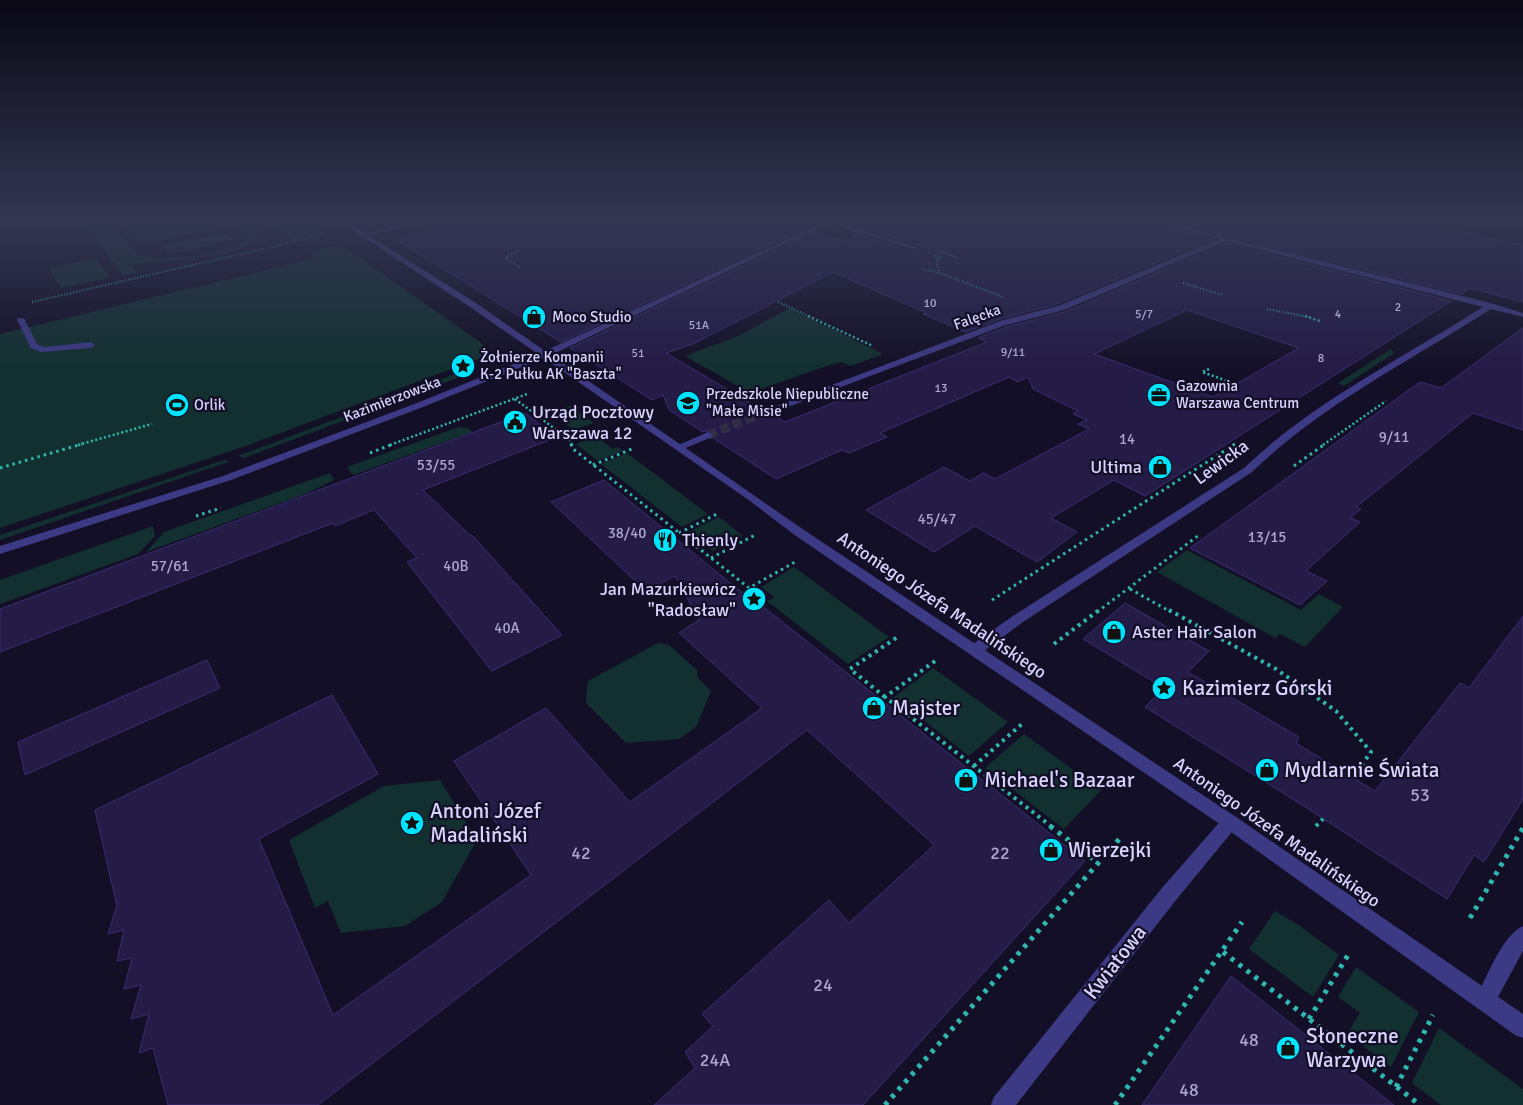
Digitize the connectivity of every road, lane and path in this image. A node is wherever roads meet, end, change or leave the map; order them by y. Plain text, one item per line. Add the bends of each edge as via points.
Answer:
1 (174, 270) edge
2 (417, 270) edge
3 (726, 270) edge
4 (926, 270) edge
5 (1153, 270) edge
6 (1347, 270) edge
7 (1179, 282) dead end
8 (1223, 295) dead end
9 (1010, 300) dead end
10 (778, 302) dead end
11 (28, 303) dead end
12 (1491, 306) junction
13 (1267, 308) dead end
14 (1523, 315) edge
15 (21, 320) dead end
16 (1320, 321) dead end
17 (91, 345) dead end
18 (873, 346) dead end
19 (542, 355) junction
20 (1209, 369) dead end
21 (1233, 383) dead end
22 (515, 399) dead end
23 (766, 412) tunnel mouth
24 (152, 424) dead end
25 (708, 435) tunnel mouth
26 (1245, 438) dead end
27 (679, 447) junction
28 (632, 449) dead end
29 (593, 465) junction
30 (0, 468) edge
31 (719, 513) dead end
32 (679, 532) junction
33 (757, 534) dead end
34 (0, 550) edge
35 (711, 558) junction
36 (795, 562) dead end
37 (1130, 589) dead end
38 (992, 600) dead end
39 (899, 636) dead end
40 (975, 650) junction
41 (935, 661) dead end
42 (885, 698) junction
43 (1023, 723) dead end
44 (974, 766) junction
45 (1352, 777) dead end
46 (1323, 818) dead end
47 (1230, 822) junction
48 (1316, 826) dead end
49 (1523, 828) edge
50 (1123, 835) dead end
51 (1098, 862) junction
52 (1470, 918) dead end
53 (1242, 922) dead end
54 (1523, 936) edge
55 (1223, 952) junction
56 (1348, 955) dead end
57 (1485, 1001) junction
58 (1433, 1015) dead end
59 (1309, 1019) junction
60 (1523, 1027) edge
61 (1396, 1087) junction
62 (884, 1105) edge
63 (1002, 1105) edge
64 (1115, 1105) edge
65 (1420, 1105) edge

1 - 11 path
2 - 19 street, Antoniego Józefa Madalińskiego
3 - 19 street, Kazimierzowska
4 - 9 path
5 - 23 street, Falęcka via 1061,308 1003,323
6 - 12 street
7 - 8 path
10 - 18 path
12 - 14 street
12 - 40 street, Lewicka via 1380,372 1274,445 1248,470
13 - 16 path
15 - 17 street via 34,346 44,350
19 - 27 street, Antoniego Józefa Madalińskiego
19 - 34 street, Kazimierzowska via 227,478
20 - 21 path via 1202,372
22 - 29 path via 571,441 572,448
24 - 30 path
25 - 27 street
26 - 38 path
27 - 40 street, Antoniego Józefa Madalińskiego
28 - 29 path
29 - 32 path
31 - 32 path
32 - 35 path
33 - 35 path
35 - 36 path via 749,588
37 - 45 path via 1276,669 1336,711 1371,752
39 - 42 path via 850,669
40 - 47 street, Antoniego Józefa Madalińskiego
41 - 42 path
42 - 44 path
43 - 44 path
44 - 51 path
46 - 48 path
47 - 57 street, Antoniego Józefa Madalińskiego
47 - 63 street, Kwiatowa
49 - 52 path
50 - 51 path
51 - 62 path
53 - 55 path
54 - 57 street via 1514,946
55 - 59 path
55 - 64 path
56 - 59 path
57 - 60 street, Antoniego Józefa Madalińskiego
58 - 61 path
59 - 61 path
61 - 65 path

